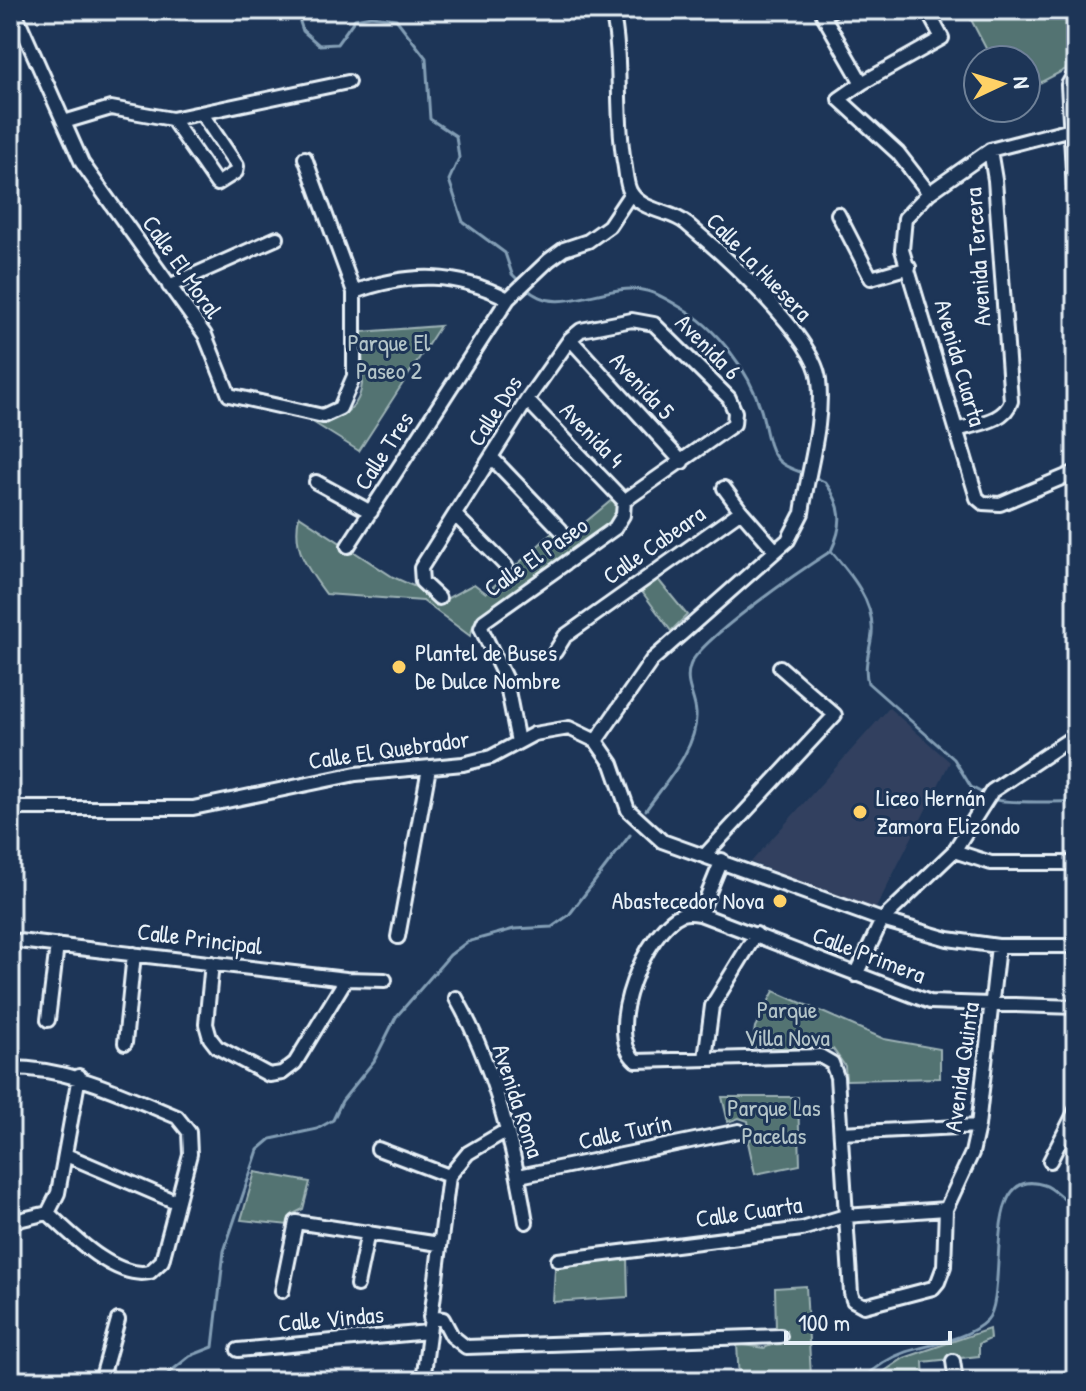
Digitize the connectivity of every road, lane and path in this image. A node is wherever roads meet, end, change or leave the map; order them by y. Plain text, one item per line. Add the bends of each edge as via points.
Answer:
1 (14, 10) edge
2 (612, 10) edge
3 (927, 10) edge
4 (828, 12) edge
5 (1074, 72) edge
6 (348, 82) dead end
7 (862, 83) junction
8 (202, 114) junction
9 (172, 119) junction
10 (64, 122) junction
11 (1071, 129) junction
12 (990, 150) junction
13 (305, 158) dead end
14 (631, 193) junction
15 (929, 193) junction
16 (838, 214) dead end
17 (1076, 223) edge
18 (277, 238) dead end
19 (909, 267) junction
20 (169, 286) junction
21 (354, 292) junction
22 (508, 299) junction
23 (570, 339) junction
24 (527, 400) junction
25 (735, 412) joint
26 (957, 430) junction
27 (491, 457) junction
28 (682, 462) junction
29 (1076, 472) edge
30 (316, 482) dead end
31 (724, 488) dead end
32 (624, 501) junction
33 (741, 511) junction
34 (371, 512) junction
35 (455, 515) junction
36 (561, 530) dead end
37 (348, 546) dead end
38 (775, 550) junction
39 (506, 566) dead end
40 (439, 598) dead end
41 (555, 652) dead end
42 (780, 667) dead end
43 (1076, 735) edge
44 (596, 741) junction
45 (518, 742) junction
46 (429, 768) junction
47 (10, 808) edge
48 (954, 851) junction
49 (706, 854) junction
50 (722, 860) junction
51 (1076, 863) edge
52 (700, 914) junction
53 (882, 920) junction
54 (756, 934) junction
55 (398, 937) dead end
56 (10, 940) edge
57 (57, 945) junction
58 (998, 946) junction
59 (1076, 946) edge
60 (134, 954) junction
61 (212, 963) junction
62 (856, 975) junction
63 (346, 979) junction
64 (385, 980) dead end
65 (456, 998) dead end
66 (993, 1007) junction
67 (1076, 1007) edge
68 (48, 1020) dead end
69 (125, 1043) dead end
70 (705, 1059) junction
71 (10, 1068) edge
72 (79, 1076) junction
73 (1076, 1110) edge
74 (978, 1126) junction
75 (507, 1130) junction
76 (739, 1131) dead end
77 (841, 1133) junction
78 (378, 1149) dead end
79 (66, 1155) junction
80 (1050, 1161) dead end
81 (449, 1176) junction
82 (519, 1176) junction
83 (176, 1202) junction
84 (946, 1209) junction
85 (48, 1213) junction
86 (845, 1216) junction
87 (10, 1222) edge
88 (526, 1222) dead end
89 (368, 1232) junction
90 (439, 1244) junction
91 (558, 1260) dead end
92 (357, 1285) dead end
93 (282, 1291) dead end
94 (430, 1317) junction
95 (118, 1320) dead end
96 (428, 1332) junction
97 (780, 1336) dead end
98 (238, 1350) dead end
99 (953, 1361) dead end
100 (101, 1381) edge
101 (423, 1381) edge
102 (956, 1381) edge

1 - 10 street, Calle El Moral
2 - 14 street via 618,126
3 - 7 street via 942,38
4 - 7 street
5 - 11 street via 1068,85
6 - 8 street
7 - 15 street via 839,99 898,153
8 - 9 street
8 - 9 street via 237,166 217,184
9 - 10 street via 111,108
10 - 20 street, Calle El Moral via 82,163
11 - 12 street
11 - 17 street
12 - 15 street
12 - 26 street, Avenida Tercera via 1009,409
13 - 21 street
14 - 22 street via 609,226 564,249
14 - 38 street, Calle La Huesera via 645,206 677,215 707,241 784,318 819,375 821,401 796,528
15 - 19 street, Avenida Cuarta via 905,218 902,250
16 - 19 street via 871,278
18 - 20 street
19 - 26 street, Avenida Cuarta
20 - 21 street, Calle El Moral via 205,335 229,395 323,416 340,408 354,376
21 - 22 street via 388,280 430,277 482,285
22 - 34 street, Calle Tres
23 - 24 street, Calle Dos
23 - 25 street, Avenida 6 via 581,330 643,320 654,324 729,398
23 - 28 street, Avenida 5
24 - 27 street, Calle Dos
24 - 32 street, Avenida 4
25 - 28 street, Calle El Paseo via 734,424
26 - 29 street, Avenida Cuarta via 983,503 1000,504
27 - 35 street, Calle Dos
27 - 36 street
28 - 32 street, Calle El Paseo
30 - 34 street
31 - 33 street
32 - 45 street, Calle El Paseo via 615,528 484,621 481,628 506,680
33 - 38 street, Calle Cabeara
33 - 41 street, Calle Cabeara via 565,636
34 - 37 street, Calle Tres
35 - 39 street
35 - 40 street, Calle Dos via 419,575
38 - 44 street, Calle La Huesera via 652,660
42 - 49 street via 835,715
43 - 48 street via 992,791
44 - 45 street, Calle El Quebrador via 569,728
44 - 49 street via 638,823 662,841
45 - 46 street, Calle El Quebrador via 491,757
46 - 47 street, Calle El Quebrador via 356,774 193,808
46 - 55 street
48 - 51 street via 991,863
48 - 53 street
49 - 50 street
50 - 52 street
50 - 53 street
52 - 54 street, Calle Primera
52 - 70 street via 679,915 667,925 633,980 623,1020 625,1046 636,1061
53 - 58 street via 948,939
53 - 62 street
54 - 62 street, Calle Primera
54 - 70 street via 712,1006
56 - 57 street, Calle Principal
57 - 60 street, Calle Principal
57 - 68 street
58 - 59 street
58 - 66 street, Avenida Quinta
60 - 61 street, Calle Principal
60 - 69 street
61 - 63 street, Calle Principal
61 - 63 street via 206,1024 210,1038 269,1075 295,1063
62 - 66 street, Calle Primera via 930,1002
63 - 64 street, Calle Principal
65 - 75 street, Avenida Roma
66 - 67 street, Calle Primera
66 - 74 street, Avenida Quinta
70 - 77 street via 820,1056 836,1069
71 - 72 street
72 - 79 street
72 - 83 street via 177,1117 189,1132 190,1154
73 - 80 street
74 - 77 street
74 - 84 street, Avenida Quinta via 972,1153
75 - 81 street via 468,1153
75 - 82 street, Avenida Roma
76 - 82 street, Calle Turín
77 - 86 street
78 - 81 street
79 - 83 street
79 - 85 street
81 - 90 street
82 - 88 street, Avenida Roma
83 - 85 street via 162,1261 150,1272 135,1273 101,1257
84 - 86 street, Calle Cuarta
84 - 86 street, Avenida Quinta via 944,1266 938,1282 933,1288 875,1304 858,1304 851,1293
85 - 87 street
86 - 91 street, Calle Cuarta via 802,1229
89 - 90 street
89 - 92 street
89 - 93 street via 296,1222
90 - 94 street
94 - 96 street
94 - 97 street via 443,1319 466,1347
95 - 100 street
96 - 98 street, Calle Vindas
96 - 101 street
99 - 102 street

